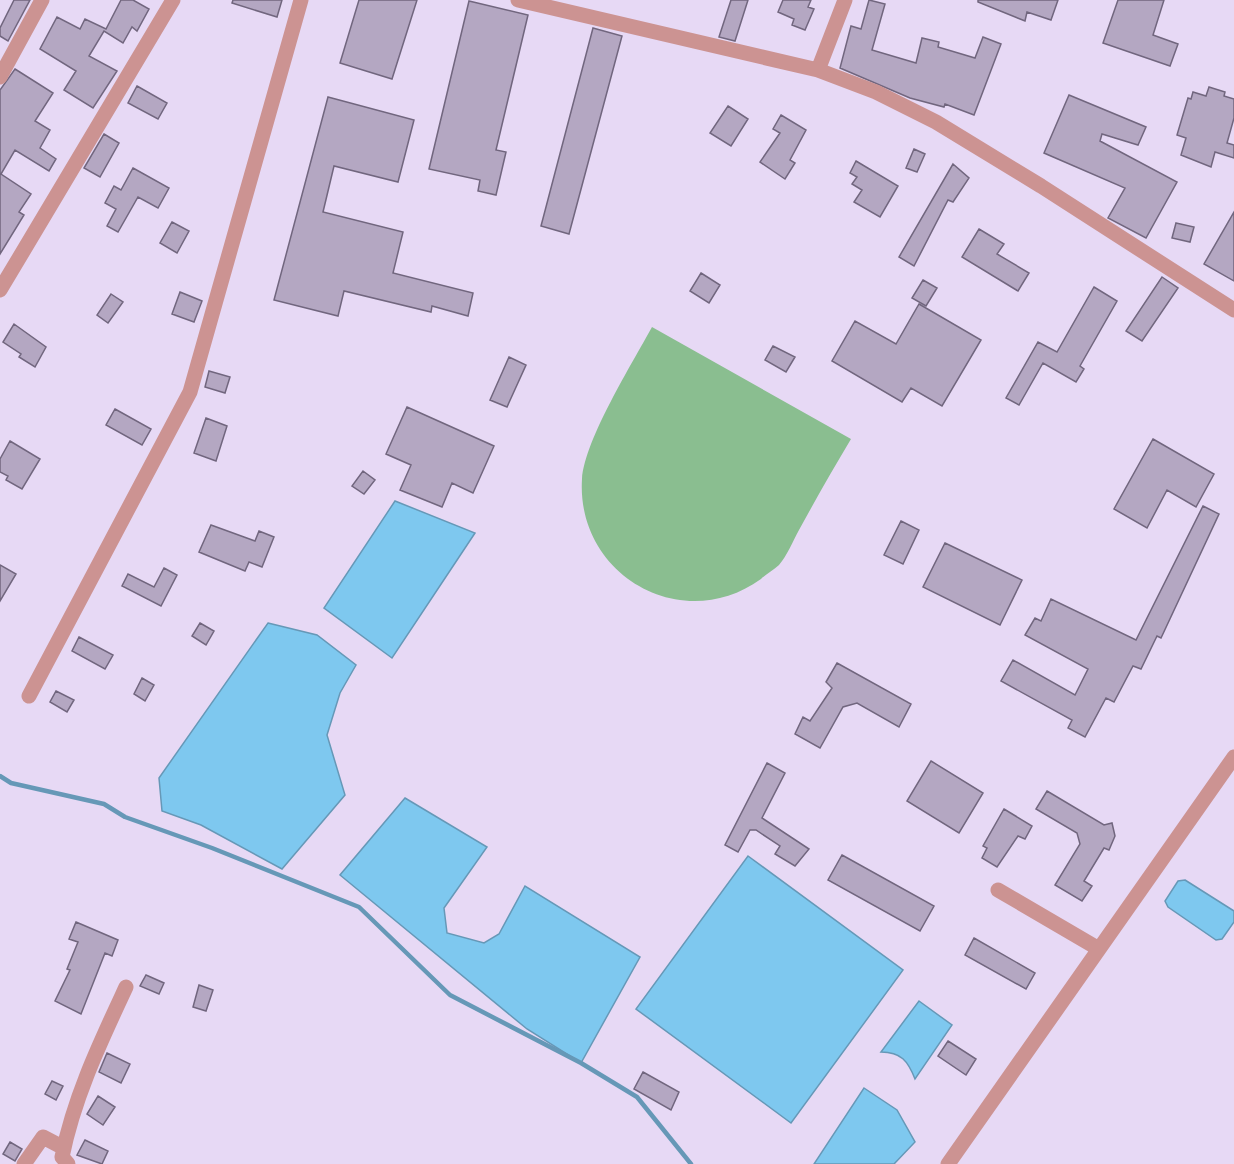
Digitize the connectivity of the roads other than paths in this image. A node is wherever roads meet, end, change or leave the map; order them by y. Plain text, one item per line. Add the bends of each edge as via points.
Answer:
1 (42, 0) edge
2 (173, 0) edge
3 (301, 0) edge
4 (518, 0) edge
5 (845, 0) edge
6 (818, 70) junction
7 (0, 77) edge
8 (0, 290) edge
9 (1234, 310) edge
10 (29, 696) dead end
11 (1234, 757) edge
12 (998, 890) dead end
13 (1099, 950) junction
14 (126, 987) dead end
15 (64, 1148) junction
16 (24, 1164) edge
17 (68, 1164) edge
18 (948, 1164) edge

1 - 7 street
2 - 8 street
3 - 10 street via 190,392
4 - 6 street
5 - 6 street
6 - 9 street via 876,92 936,122
11 - 13 street
12 - 13 street
13 - 18 street
14 - 15 street via 79,1092
15 - 16 street via 43,1137
15 - 17 street via 62,1158

